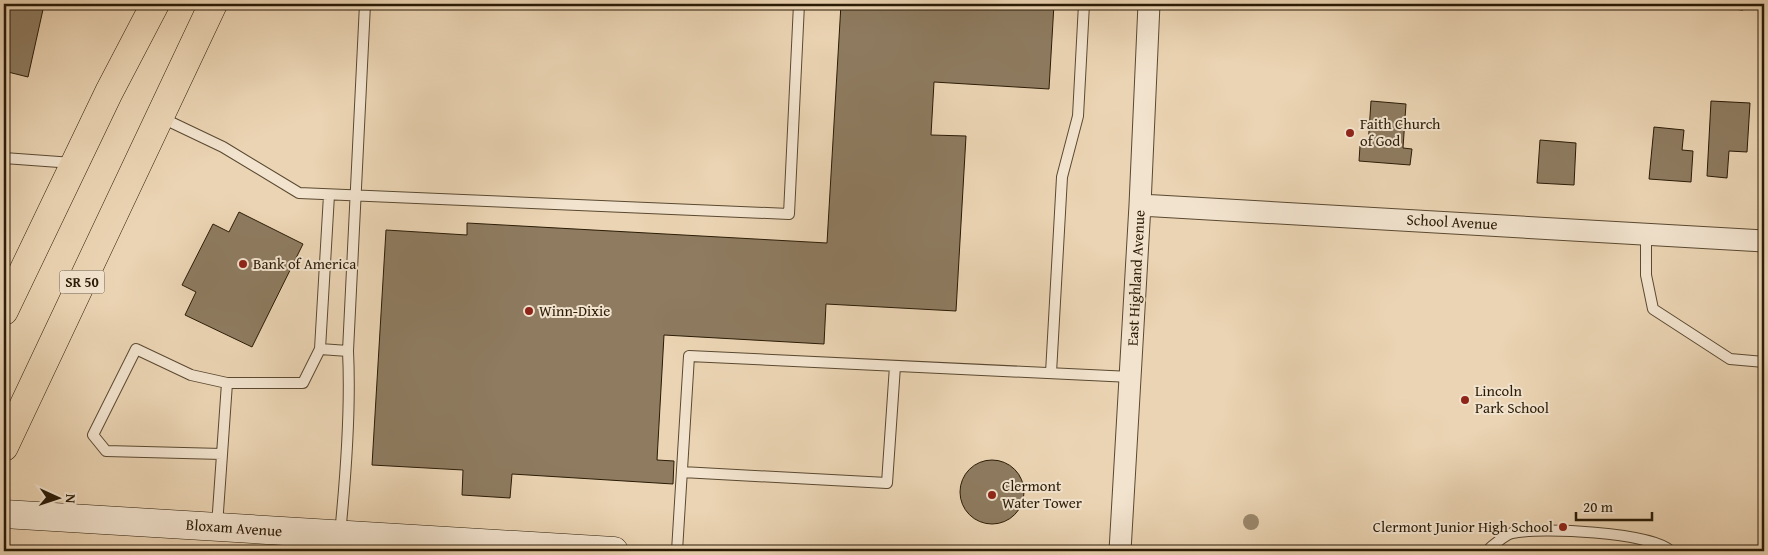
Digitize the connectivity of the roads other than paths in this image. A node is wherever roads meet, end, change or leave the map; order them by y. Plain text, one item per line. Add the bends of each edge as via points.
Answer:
1 (155, 4) edge
2 (213, 4) edge
3 (365, 4) edge
4 (799, 4) edge
5 (1084, 4) edge
6 (1149, 4) edge
7 (160, 116) junction
8 (4, 158) edge
9 (75, 163) junction
10 (329, 195) junction
11 (354, 196) junction
12 (1140, 205) junction
13 (1646, 234) junction
14 (1764, 241) edge
15 (4, 309) edge
16 (320, 349) junction
17 (348, 350) junction
18 (1764, 362) edge
19 (894, 366) junction
20 (1051, 373) junction
21 (1131, 377) junction
22 (227, 383) junction
23 (4, 447) edge
24 (222, 454) junction
25 (682, 472) junction
26 (4, 514) edge
27 (217, 527) junction
28 (339, 543) edge
29 (614, 551) edge
30 (677, 551) edge
31 (1120, 551) edge
32 (1488, 551) edge
33 (1671, 551) edge

1 - 9 highway
2 - 7 highway, SR 50
3 - 11 lane
4 - 11 lane via 789,214
5 - 20 lane via 1078,116 1062,178
6 - 12 street, East Highland Avenue
7 - 10 lane via 223,147 299,193
7 - 23 highway, SR 50
8 - 9 lane
9 - 15 highway
10 - 11 lane
10 - 16 lane
11 - 17 lane
12 - 13 street, School Avenue
12 - 21 street, East Highland Avenue
13 - 14 street, School Avenue
13 - 18 lane via 1646,275 1652,309 1730,359
16 - 17 lane
16 - 22 lane via 303,383
17 - 28 lane via 344,498
19 - 20 lane
19 - 25 lane via 689,356
19 - 25 lane via 887,483
20 - 21 lane
21 - 31 street, East Highland Avenue
22 - 24 lane
22 - 24 lane via 192,375 136,349 93,435 106,450
24 - 27 lane
25 - 30 lane
26 - 27 street, Bloxam Avenue
27 - 28 street, Bloxam Avenue
28 - 29 street, Bloxam Avenue
32 - 33 lane via 1511,533 1536,532 1605,534 1652,541

